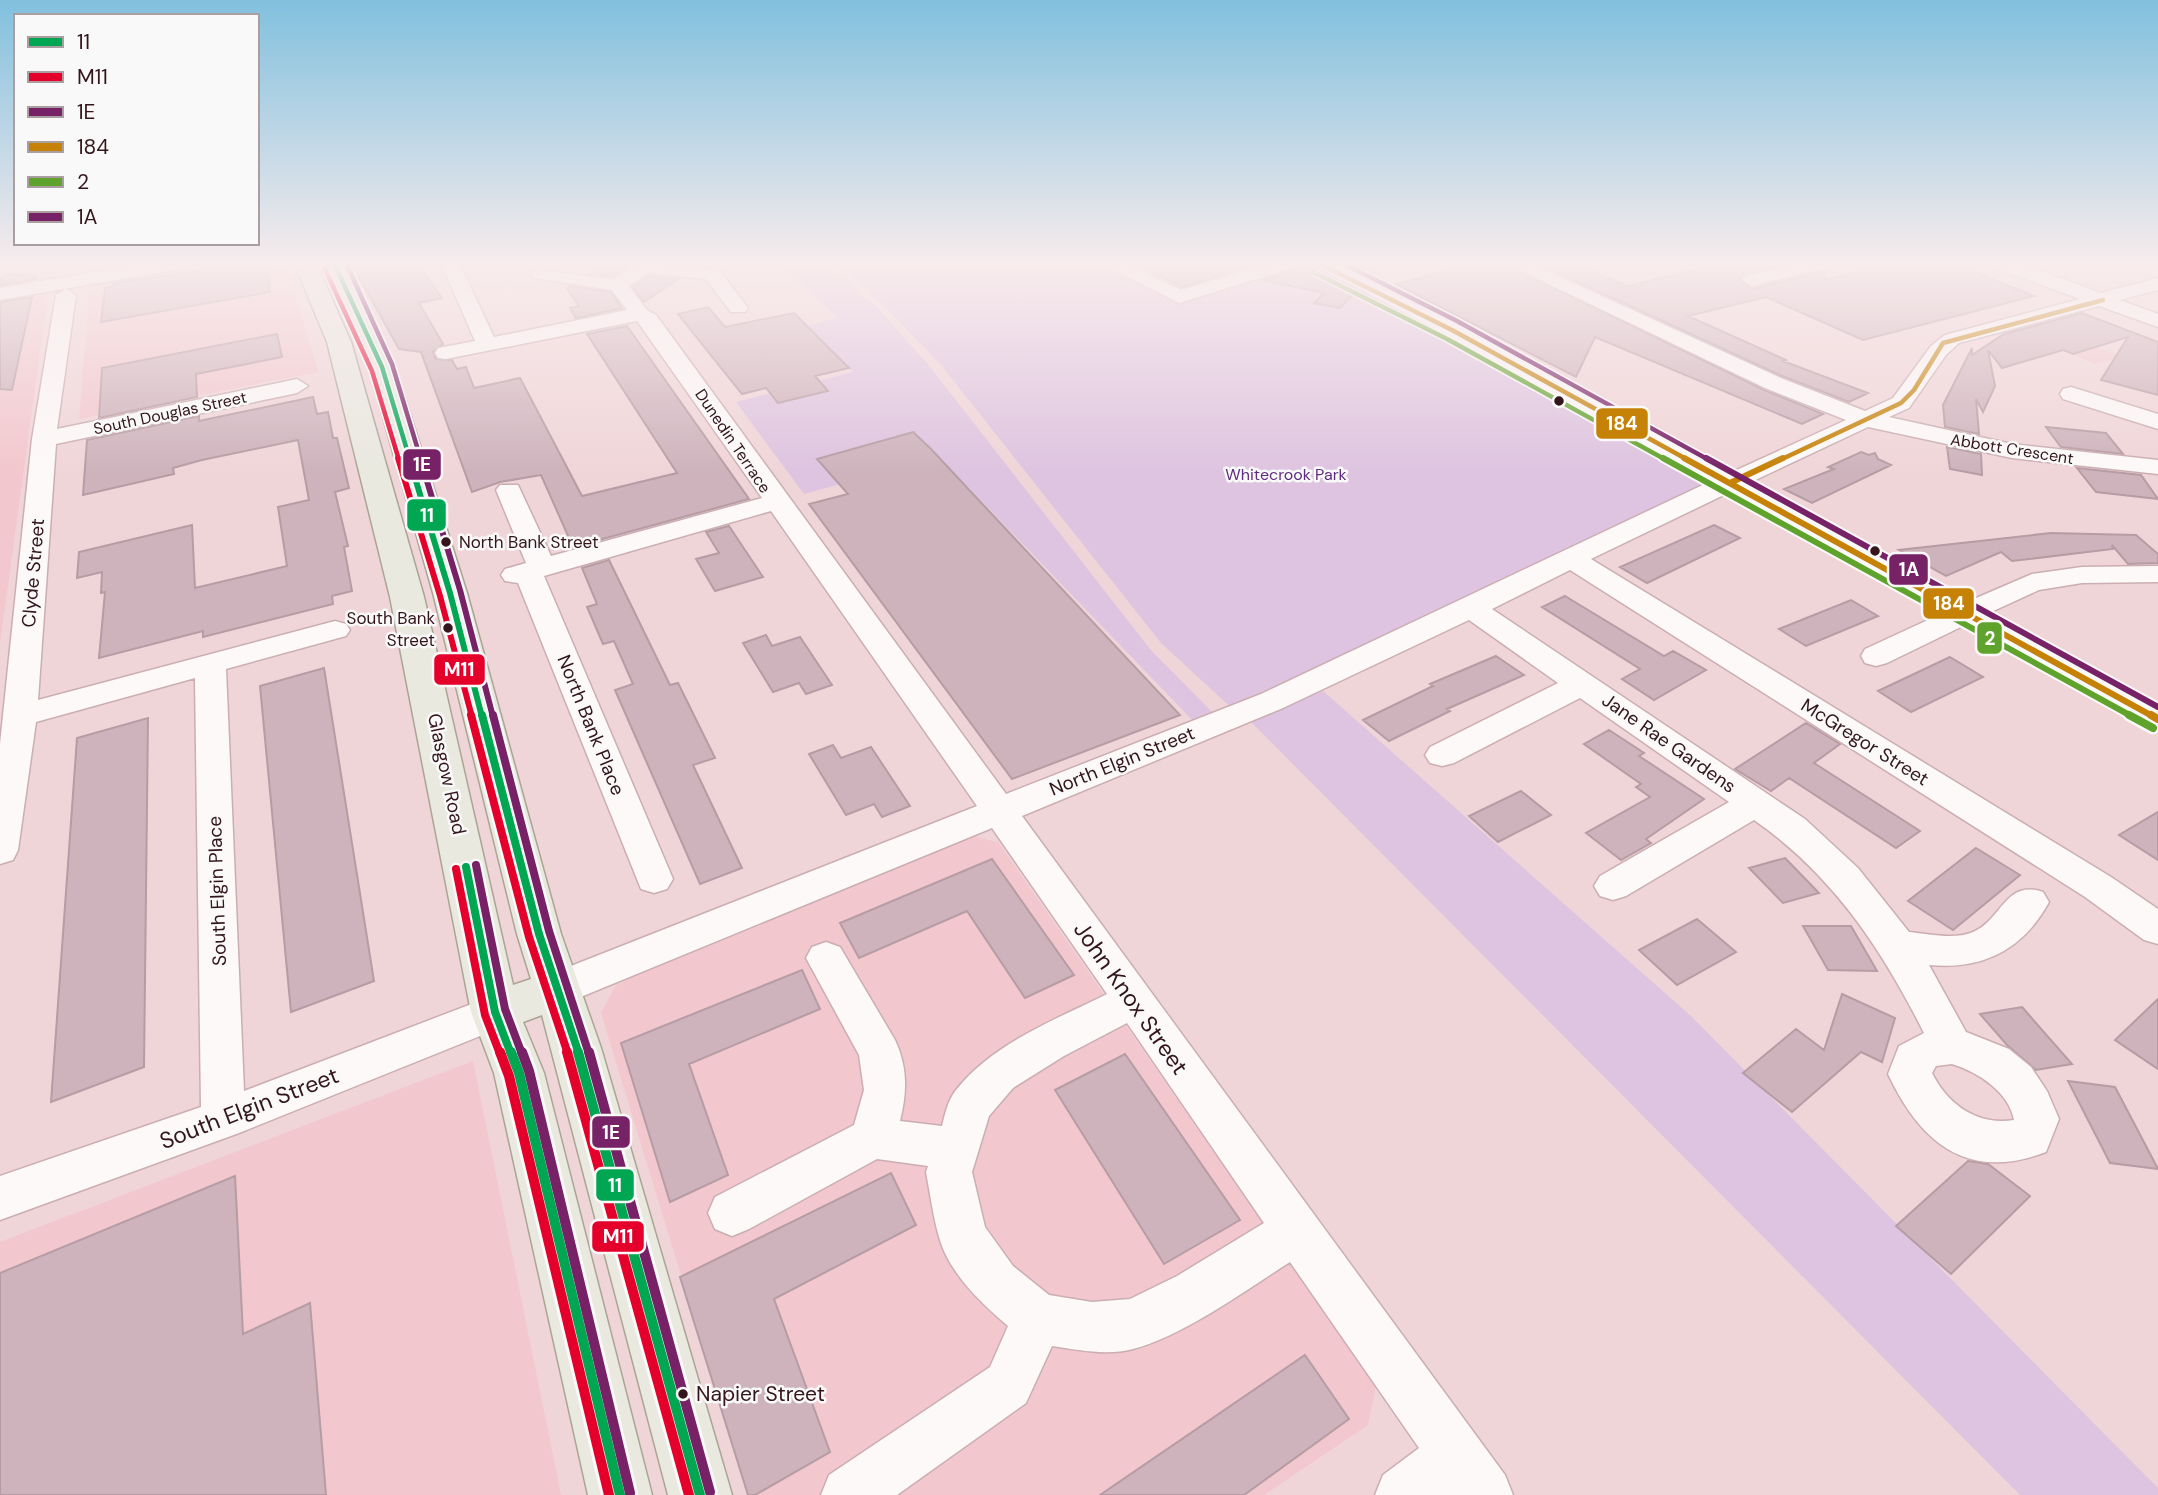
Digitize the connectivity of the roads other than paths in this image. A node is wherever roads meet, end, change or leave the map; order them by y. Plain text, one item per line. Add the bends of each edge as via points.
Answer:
1 (64, 333) edge
2 (335, 333) edge
3 (368, 333) edge
4 (482, 333) edge
5 (544, 333) edge
6 (658, 333) edge
7 (1457, 333) edge
8 (1665, 333) edge
9 (1981, 333) edge
10 (487, 344) junction
11 (446, 353) dead end
12 (297, 386) dead end
13 (2071, 394) dead end
14 (1868, 419) junction
15 (2149, 420) edge
16 (44, 439) junction
17 (2158, 447) edge
18 (2158, 467) edge
19 (1730, 483) junction
20 (509, 490) dead end
21 (775, 502) junction
22 (1570, 558) junction
23 (528, 572) junction
24 (2158, 574) edge
25 (1471, 608) junction
26 (1964, 612) junction
27 (335, 630) dead end
28 (1876, 656) dead end
29 (210, 662) junction
30 (1583, 683) junction
31 (21, 715) junction
32 (2158, 719) edge
33 (1441, 755) dead end
34 (1755, 803) junction
35 (1000, 811) junction
36 (0, 850) edge
37 (654, 879) dead end
38 (1613, 886) dead end
39 (2030, 902) dead end
40 (2158, 929) edge
41 (1901, 947) junction
42 (826, 957) dead end
43 (557, 989) junction
44 (1132, 1001) junction
45 (495, 1012) junction
46 (1952, 1046) dead end
47 (223, 1119) junction
48 (873, 1138) junction
49 (954, 1148) junction
50 (0, 1198) edge
51 (732, 1213) dead end
52 (1295, 1231) junction
53 (1038, 1319) junction
54 (1470, 1474) edge
55 (620, 1495) edge
56 (700, 1495) edge
57 (849, 1495) edge
58 (1403, 1495) edge

1 - 16 street, Clyde Street
2 - 45 main road, Glasgow Road via 433,707
3 - 43 main road via 450,593
4 - 10 street
5 - 10 street
6 - 21 street, Dunedin Terrace
7 - 19 street
8 - 14 street, Abbott Crescent via 1773,383
9 - 14 street, North Elgin Street via 1943,343 1914,390 1901,403
10 - 11 street
12 - 16 street, South Douglas Street
13 - 15 street
14 - 18 street, Abbott Crescent via 2012,451
14 - 19 street, North Elgin Street
15 - 17 street
16 - 31 street, Clyde Street
19 - 22 street, North Elgin Street
19 - 26 street
20 - 23 street, North Bank Place
21 - 23 street
21 - 35 street, John Knox Street
22 - 25 street, North Elgin Street
22 - 40 street, McGregor Street via 2098,887
23 - 37 street, North Bank Place
24 - 26 street via 2082,575 2032,582
25 - 30 street, Jane Rae Gardens
25 - 35 street, North Elgin Street via 1272,701
26 - 28 street
26 - 32 street
27 - 29 street
29 - 31 street
29 - 47 street, South Elgin Place
30 - 33 street, Jane Rae Gardens
30 - 34 street, Jane Rae Gardens
31 - 36 street, Clyde Street
34 - 38 street, Jane Rae Gardens
34 - 41 street, Jane Rae Gardens via 1823,853 1879,915
35 - 43 street, North Elgin Street
35 - 44 street, John Knox Street
39 - 41 street via 1988,944 1956,952
41 - 46 street, Jane Rae Gardens
42 - 48 street via 880,1053 886,1090
43 - 45 main road
43 - 56 main road via 585,1074
44 - 49 street via 1049,1043 999,1075 970,1106
44 - 52 street, John Knox Street
45 - 47 street, South Elgin Street
45 - 55 main road, Glasgow Road via 519,1073
47 - 50 street, South Elgin Street
48 - 49 street
48 - 51 street
49 - 53 street via 949,1172 963,1238 996,1283
52 - 53 street via 1195,1294 1132,1324 1092,1327
52 - 54 street, John Knox Street
53 - 57 street via 1008,1385
54 - 58 street

